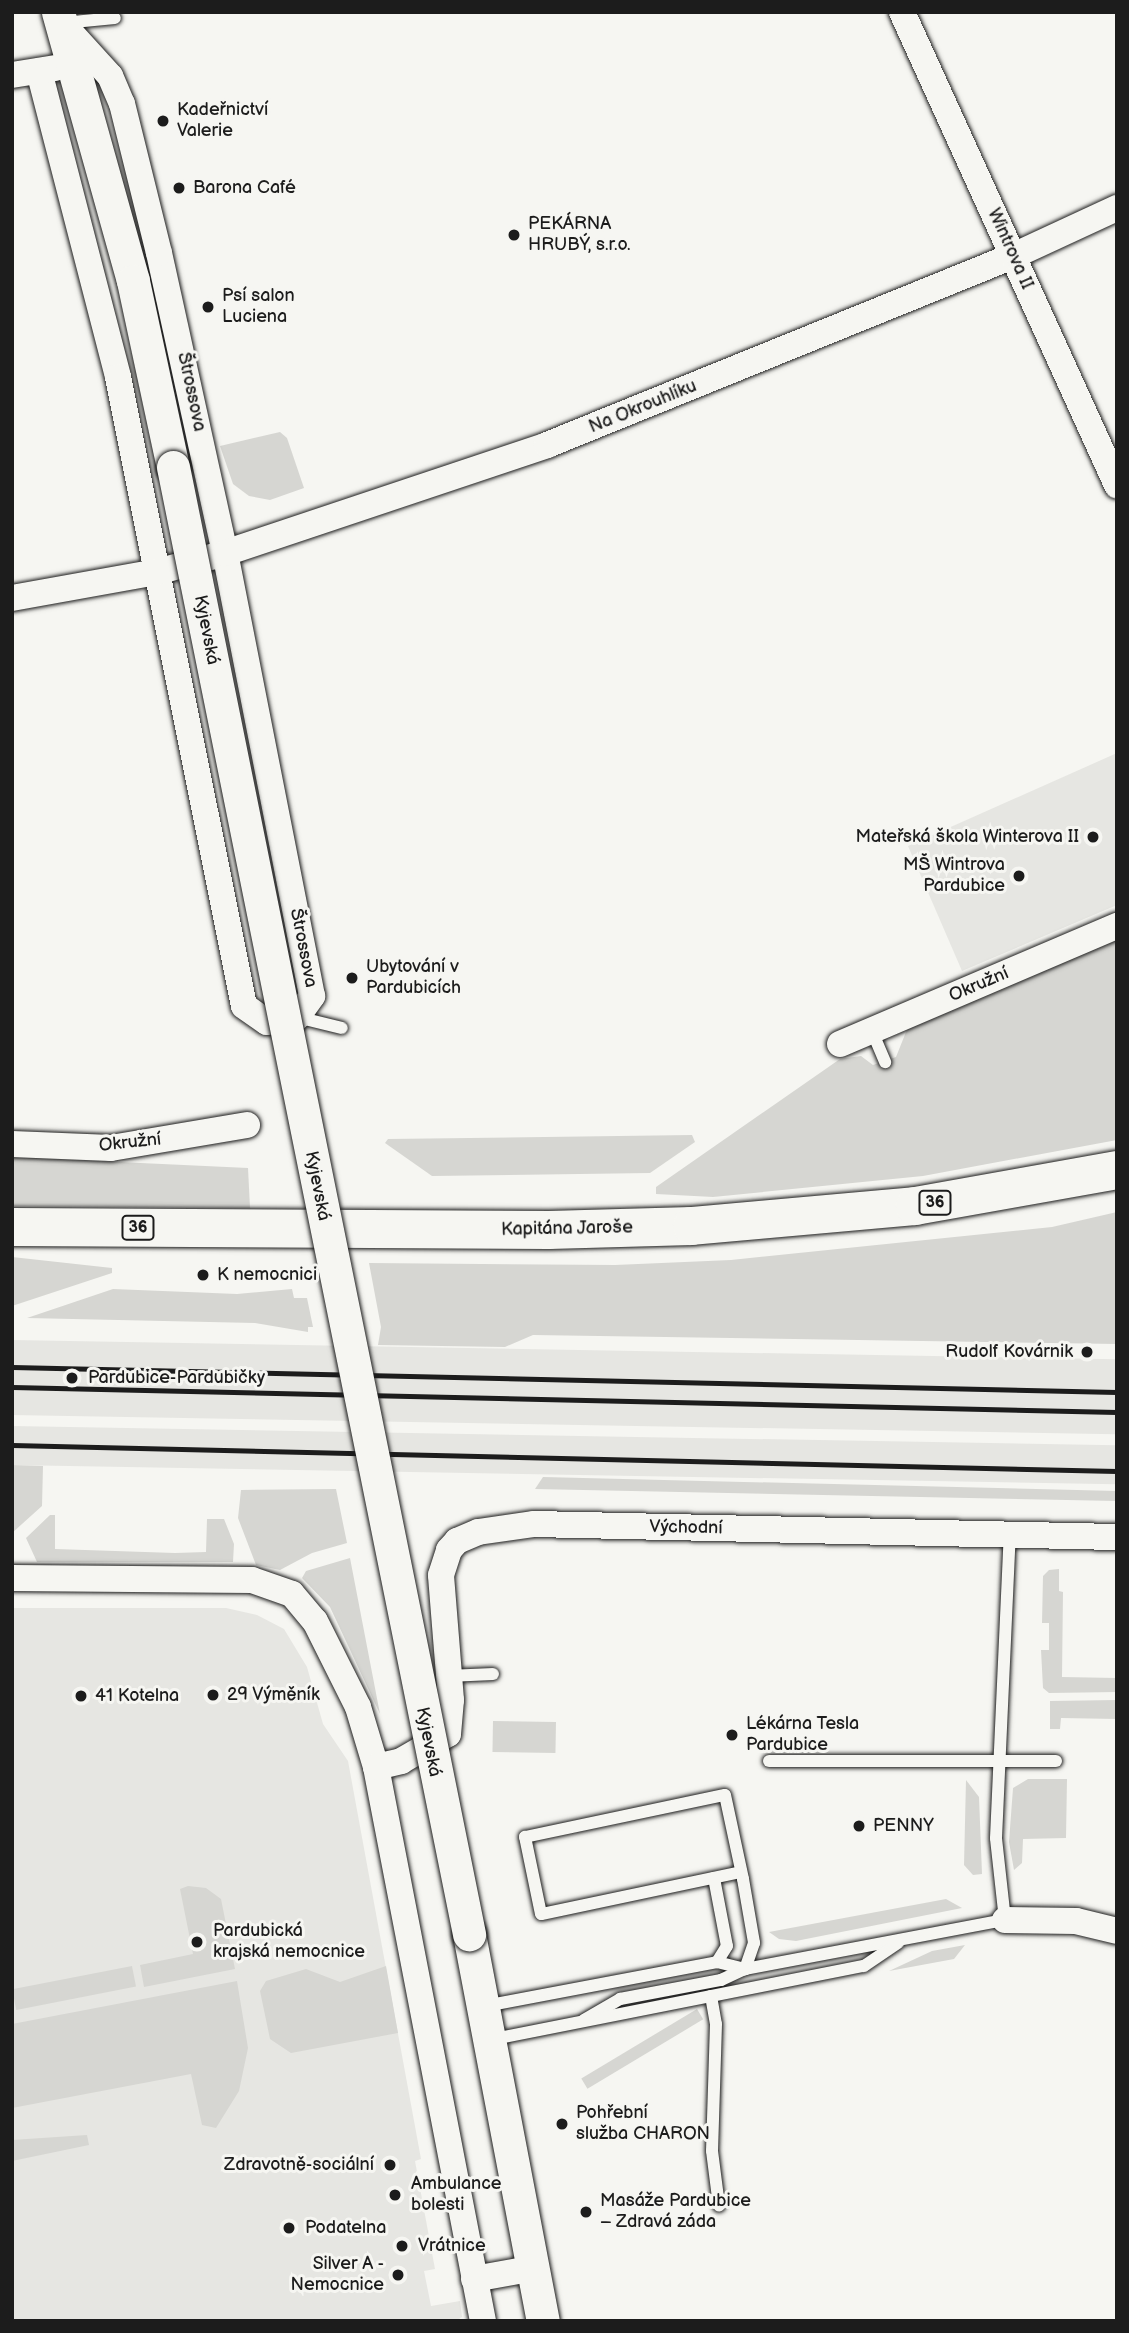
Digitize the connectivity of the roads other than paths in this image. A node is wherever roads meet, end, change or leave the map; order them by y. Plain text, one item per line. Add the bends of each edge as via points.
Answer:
1 (902, 12) edge
2 (60, 18) edge
3 (115, 18) dead end
4 (74, 63) junction
5 (39, 71) junction
6 (12, 75) edge
7 (1117, 208) edge
8 (1013, 257) junction
9 (1117, 485) edge
10 (225, 553) junction
11 (157, 572) junction
12 (12, 598) edge
13 (1117, 926) edge
14 (297, 1017) junction
15 (342, 1028) dead end
16 (872, 1031) junction
17 (841, 1044) dead end
18 (885, 1062) dead end
19 (247, 1125) dead end
20 (12, 1144) edge
21 (1117, 1170) edge
22 (12, 1227) edge
23 (1010, 1534) junction
24 (1117, 1537) edge
25 (12, 1578) edge
26 (493, 1674) dead end
27 (448, 1676) junction
28 (769, 1761) dead end
29 (1000, 1762) junction
30 (1056, 1762) dead end
31 (376, 1766) junction
32 (741, 1872) junction
33 (714, 1878) junction
34 (1005, 1920) junction
35 (1117, 1931) edge
36 (901, 1941) junction
37 (717, 1962) junction
38 (745, 1969) junction
39 (711, 1996) junction
40 (482, 2006) junction
41 (584, 2020) junction
42 (489, 2040) junction
43 (719, 2206) dead end
44 (535, 2268) junction
45 (474, 2279) junction
46 (483, 2321) edge
47 (543, 2321) edge

1 - 8 street, Wintrova II
2 - 3 lane
2 - 4 street
2 - 10 street, Štrossova via 110,76 122,104
4 - 5 street
4 - 40 street, Kyjevská, bridge via 133,281 173,467
5 - 6 street
5 - 11 street via 118,377
7 - 8 street, Na Okrouhlíku
8 - 9 street, Wintrova II
8 - 10 street, Na Okrouhlíku via 613,421
10 - 11 street, Na Okrouhlíku
10 - 14 street, Štrossova via 312,996
11 - 12 street, Na Okrouhlíku
11 - 14 street via 244,1006 267,1022
13 - 16 street, Okružní
14 - 15 lane
16 - 17 street, Okružní
16 - 18 lane
19 - 20 street, Okružní via 111,1148
21 - 22 main road, Kapitána Jaroše / 36 via 915,1206 692,1226 549,1230
23 - 24 street, Východní
23 - 27 street, Východní via 534,1524 478,1532 457,1541 444,1561 440,1591
23 - 29 lane
25 - 31 street via 240,1578 273,1584 302,1603 327,1642 358,1707
26 - 27 lane
27 - 31 street, Východní via 448,1734 401,1761
28 - 29 lane
29 - 30 lane
29 - 34 lane via 996,1839
31 - 45 street
32 - 33 lane
32 - 33 lane via 725,1795 525,1837 541,1914
32 - 38 lane via 754,1943
33 - 37 lane via 727,1946
34 - 35 street via 1076,1921
34 - 36 lane
36 - 38 lane
36 - 39 lane via 864,1966
37 - 38 lane
37 - 40 lane
38 - 41 lane via 721,1980 620,1999
39 - 41 lane
39 - 43 lane via 716,2024 712,2151
40 - 42 street, Kyjevská
41 - 42 lane
42 - 44 street, Kyjevská
44 - 45 street
44 - 47 street, Kyjevská
45 - 46 street

